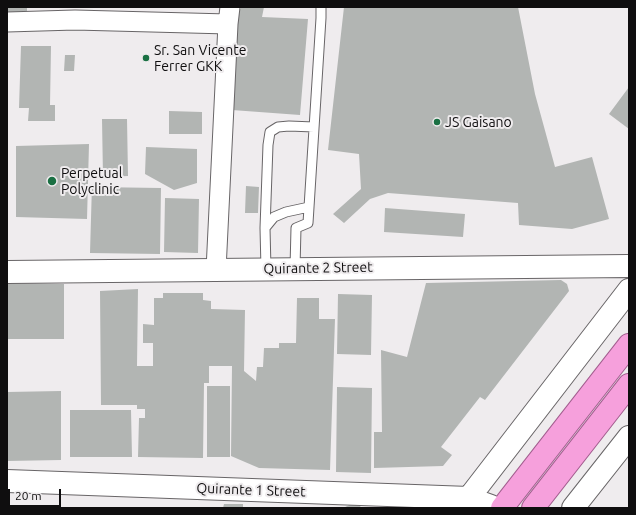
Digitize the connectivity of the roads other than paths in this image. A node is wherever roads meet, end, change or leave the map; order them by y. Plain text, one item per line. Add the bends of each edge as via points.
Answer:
1 (321, 7) edge
2 (229, 16) edge
3 (7, 22) edge
4 (314, 127) junction
5 (309, 207) junction
6 (266, 228) junction
7 (629, 266) edge
8 (295, 268) junction
9 (266, 269) junction
10 (216, 270) junction
11 (7, 272) edge
12 (629, 290) edge
13 (629, 345) edge
14 (629, 385) edge
15 (629, 437) edge
16 (7, 481) edge
17 (465, 503) edge
18 (495, 505) edge
19 (533, 508) edge
20 (573, 508) edge

1 - 4 lane
2 - 3 street
2 - 10 street
4 - 5 lane
4 - 6 lane via 278,127 270,132
5 - 6 lane via 274,217
5 - 8 lane via 308,223 296,228
6 - 9 lane
7 - 8 street, Quirante 2 Street
8 - 9 street, Quirante 2 Street
9 - 10 street, Quirante 2 Street
10 - 11 street, Quirante 2 Street
12 - 17 street
13 - 18 highway
14 - 19 highway
15 - 20 street
16 - 17 street, Quirante 1 Street
17 - 18 street, Quirante 1 Street

